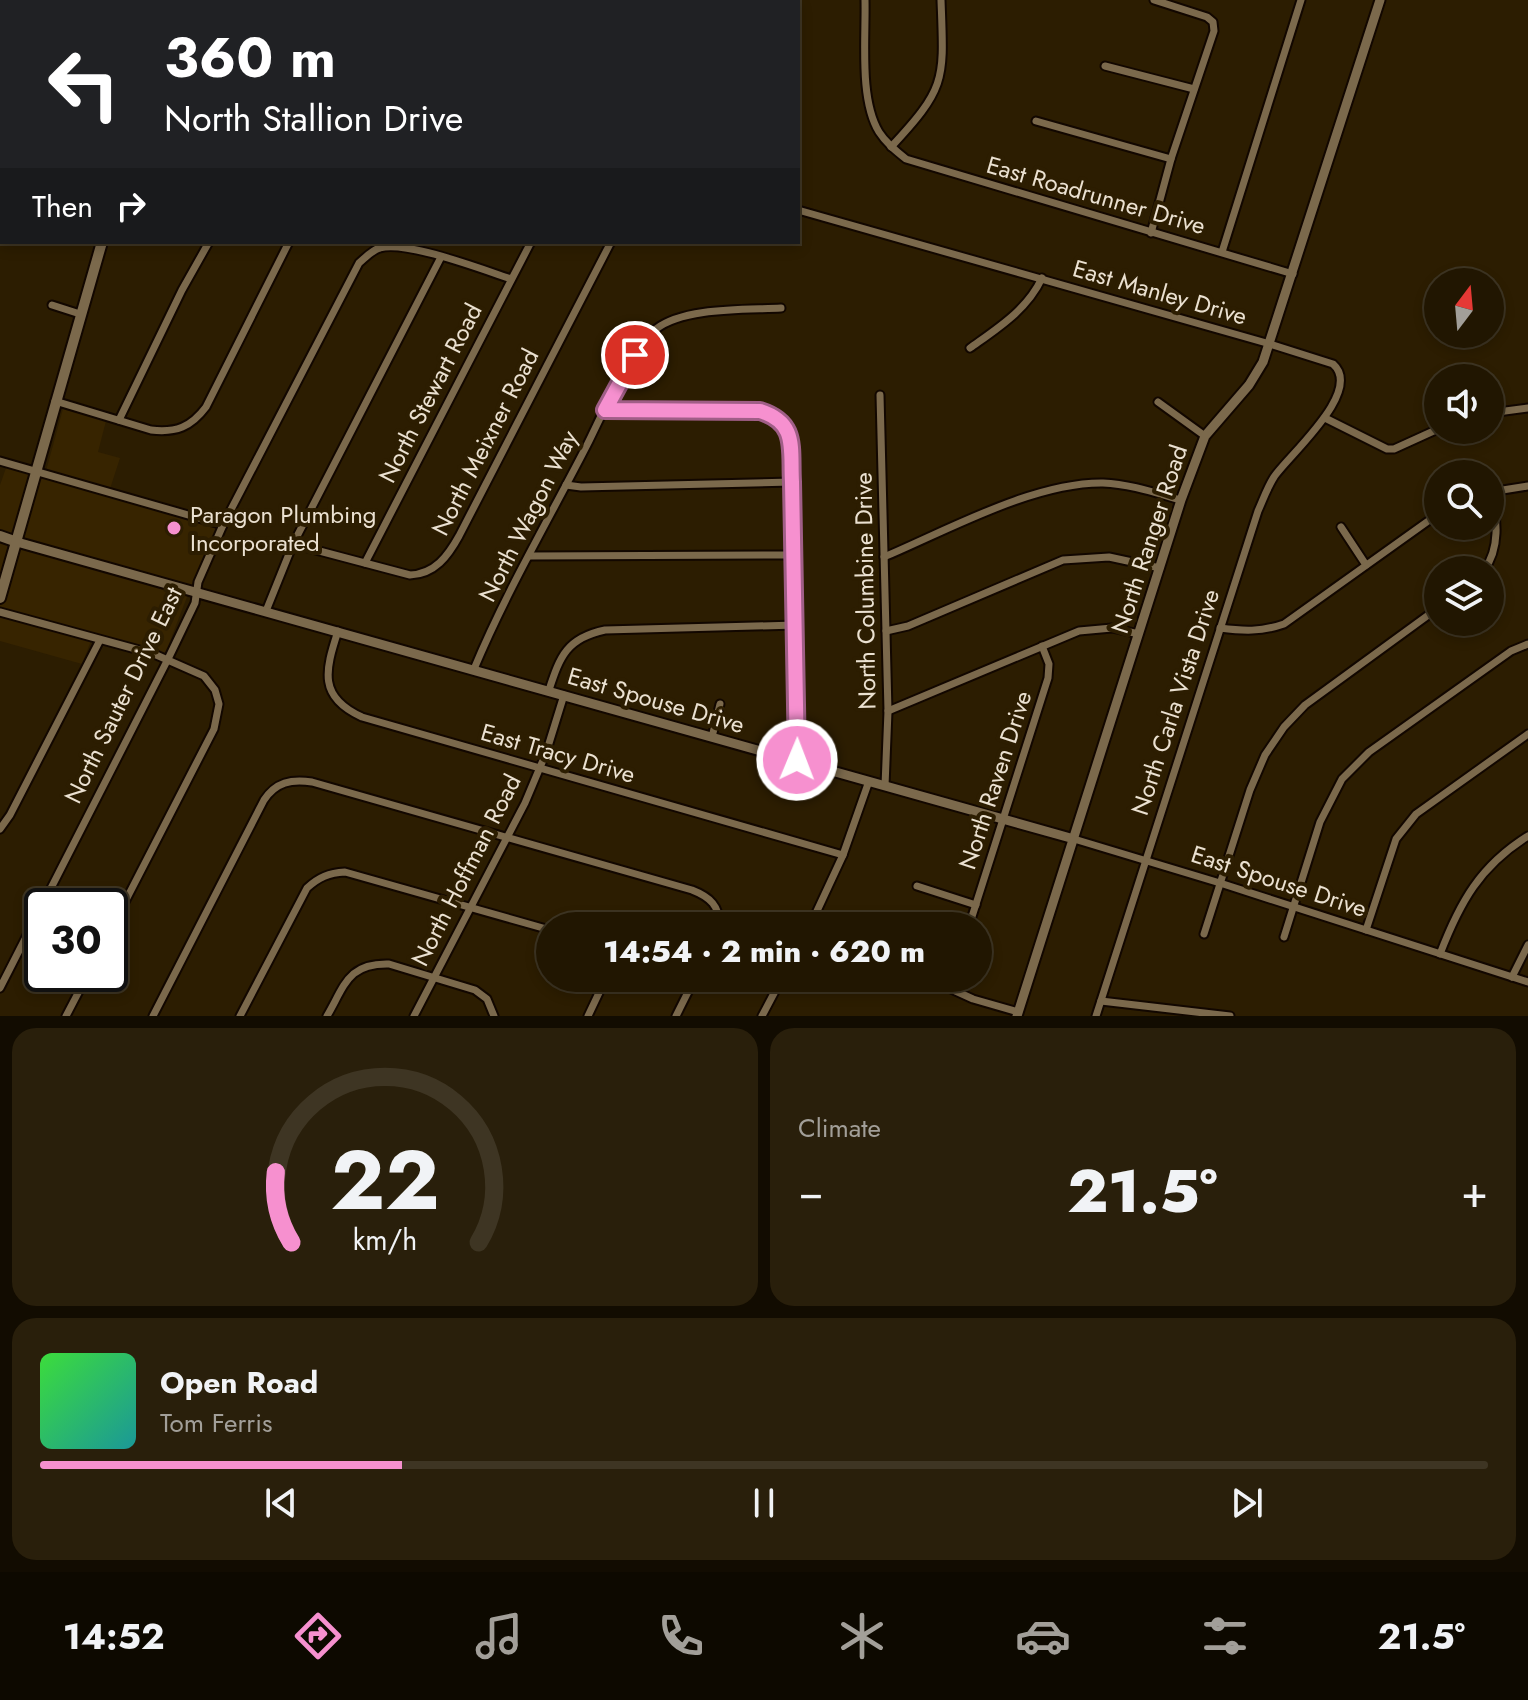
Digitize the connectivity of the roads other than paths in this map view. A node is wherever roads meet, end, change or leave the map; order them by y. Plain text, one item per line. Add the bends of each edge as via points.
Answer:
1 (865, 0) edge
2 (941, 0) edge
3 (1154, 0) edge
4 (1301, 0) edge
5 (1380, 0) edge
6 (1105, 66) dead end
7 (1194, 89) junction
8 (1036, 121) dead end
9 (891, 147) junction
10 (1171, 159) junction
11 (800, 211) edge
12 (1151, 233) junction
13 (101, 244) edge
14 (208, 244) edge
15 (288, 244) edge
16 (530, 244) edge
17 (609, 245) edge
18 (1222, 252) junction
19 (441, 257) junction
20 (1293, 274) junction
21 (1042, 278) junction
22 (511, 279) junction
23 (52, 305) dead end
24 (781, 308) dead end
25 (80, 314) junction
26 (1270, 344) junction
27 (970, 348) dead end
28 (880, 395) dead end
29 (55, 401) junction
30 (1158, 402) dead end
31 (1528, 408) edge
32 (605, 410) junction
33 (1504, 411) edge
34 (1325, 418) junction
35 (119, 420) junction
36 (1424, 435) edge
37 (1205, 436) junction
38 (0, 461) edge
39 (36, 471) junction
40 (792, 482) junction
41 (566, 485) junction
42 (1528, 486) edge
43 (1504, 490) edge
44 (1181, 500) junction
45 (1424, 524) edge
46 (223, 525) junction
47 (1341, 527) dead end
48 (0, 536) edge
49 (17, 542) junction
50 (293, 544) junction
51 (793, 555) junction
52 (529, 556) junction
53 (884, 557) junction
54 (365, 563) junction
55 (1366, 565) junction
56 (1160, 568) junction
57 (196, 592) junction
58 (0, 598) edge
59 (266, 611) junction
60 (0, 612) edge
61 (1424, 618) edge
62 (796, 625) junction
63 (1220, 628) junction
64 (338, 631) junction
65 (886, 631) junction
66 (1139, 634) junction
67 (100, 640) junction
68 (1528, 644) edge
69 (1042, 646) junction
70 (168, 659) junction
71 (474, 669) junction
72 (549, 690) junction
73 (564, 695) junction
74 (720, 704) dead end
75 (888, 711) junction
76 (1528, 734) edge
77 (712, 737) junction
78 (797, 760) junction
79 (541, 769) junction
80 (869, 781) junction
81 (885, 786) junction
82 (1004, 820) junction
83 (0, 829) edge
84 (1528, 836) edge
85 (507, 837) junction
86 (1074, 839) junction
87 (843, 855) junction
88 (1146, 860) junction
89 (1220, 883) junction
90 (917, 886) dead end
91 (128, 895) edge
92 (976, 905) junction
93 (1293, 906) junction
94 (471, 908) junction
95 (717, 912) edge
96 (817, 912) edge
97 (974, 912) edge
98 (536, 926) edge
99 (1366, 930) junction
100 (1204, 934) dead end
101 (1284, 937) dead end
102 (1528, 945) edge
103 (1440, 954) junction
104 (1512, 977) junction
105 (433, 978) junction
106 (1528, 982) edge
107 (0, 988) edge
108 (79, 992) edge
109 (599, 992) edge
110 (688, 992) edge
111 (775, 992) edge
112 (958, 992) edge
113 (1101, 1001) junction
114 (1018, 1014) edge
115 (66, 1016) edge
116 (153, 1016) edge
117 (240, 1016) edge
118 (327, 1016) edge
119 (414, 1016) edge
120 (494, 1016) edge
121 (588, 1016) edge
122 (676, 1016) edge
123 (762, 1016) edge
124 (1096, 1016) edge
125 (1230, 1016) edge

1 - 9 street via 869,106
2 - 9 street via 940,81 929,104
3 - 7 street via 1213,22
4 - 18 street
5 - 20 street, North Ranger Road
6 - 7 street
7 - 10 street
8 - 10 street
9 - 12 street, East Roadrunner Drive via 924,166
10 - 12 street
11 - 21 street, East Manley Drive
12 - 18 street, East Roadrunner Drive
13 - 25 main road
14 - 35 street
15 - 35 street via 196,420 167,432
16 - 22 street, North Stewart Road
17 - 54 street, North Meixner Road via 449,554 421,575
18 - 20 street, East Roadrunner Drive
19 - 22 street, North Sauter Drive East
19 - 46 street, North Sauter Drive East via 381,248 359,263
19 - 50 street
20 - 26 street, North Ranger Road
21 - 26 street, East Manley Drive
21 - 27 street via 1018,312
22 - 54 street, North Stewart Road
23 - 25 street
24 - 32 street, North Wagon Way via 699,314 657,328
25 - 29 main road
26 - 34 street, East Manley Drive via 1338,368 1342,380
26 - 37 street, North Ranger Road via 1257,373
28 - 53 street, North Columbine Drive
29 - 35 street
29 - 39 main road
30 - 37 street
31 - 33 street
32 - 40 street via 760,411 774,416 784,423 789,437
32 - 41 street, North Wagon Way
34 - 36 street via 1380,448 1394,449
34 - 63 street, North Carla Vista Drive via 1267,489
37 - 44 street, North Ranger Road
38 - 39 street
39 - 46 street
39 - 49 main road
40 - 41 street
40 - 51 street
41 - 52 street, North Wagon Way
42 - 43 street
44 - 53 street via 1106,483 1059,488
44 - 56 street, North Ranger Road
45 - 55 street
46 - 57 street, North Sauter Drive East
47 - 55 street
48 - 49 main road, East Spouse Drive
49 - 57 street, East Spouse Drive
49 - 58 main road
50 - 54 street, North Meixner Road
50 - 59 street
51 - 52 street
51 - 62 street
52 - 71 street, North Wagon Way
53 - 65 street, North Columbine Drive
55 - 63 street via 1284,624 1248,632
56 - 65 street via 1109,557 1063,560
56 - 66 street, North Ranger Road
57 - 59 street, East Spouse Drive
57 - 70 street, North Sauter Drive East
59 - 64 street, East Spouse Drive
60 - 67 street
61 - 89 street via 1305,705 1284,727 1250,790
62 - 72 street via 590,633 566,650
62 - 78 street
63 - 88 street, North Carla Vista Drive
64 - 71 street, East Spouse Drive
64 - 79 street, East Tracy Drive via 327,675 336,701 346,709
65 - 75 street, North Columbine Drive
66 - 69 street via 1096,628
66 - 86 street, North Ranger Road
67 - 70 street
67 - 83 street
68 - 93 street via 1369,752 1342,779 1320,822
69 - 75 street
69 - 82 street, North Raven Drive via 1048,678
70 - 91 street via 204,676 215,690 218,716
70 - 107 street, North Sauter Drive East
71 - 72 street, East Spouse Drive
72 - 73 street, East Spouse Drive
73 - 77 street, East Spouse Drive
73 - 79 street, North Hoffman Road
74 - 77 street
75 - 81 street, North Columbine Drive
76 - 99 street via 1404,826
77 - 78 street, East Spouse Drive
78 - 80 street, East Spouse Drive
79 - 85 street, North Hoffman Road
79 - 87 street, East Tracy Drive
80 - 81 street, East Spouse Drive
80 - 87 street
81 - 82 street, East Spouse Drive
82 - 86 street, East Spouse Drive
82 - 92 street, North Raven Drive
84 - 103 street via 1505,851 1473,886
85 - 94 street, North Hoffman Road
85 - 95 street via 702,894
85 - 116 street via 312,782 280,784 264,800
86 - 88 street, East Spouse Drive
86 - 114 street, North Ranger Road
87 - 96 street
88 - 89 street, East Spouse Drive
88 - 113 street, North Carla Vista Drive
89 - 93 street, East Spouse Drive
89 - 100 street
90 - 92 street
92 - 97 street, North Raven Drive
93 - 99 street, East Spouse Drive
93 - 101 street
94 - 98 street
94 - 105 street, North Hoffman Road
94 - 117 street via 345,872 322,876 307,888
99 - 103 street, East Spouse Drive
102 - 104 street
103 - 104 street, East Spouse Drive
104 - 106 street, East Spouse Drive
105 - 118 street via 389,964 360,967 349,976
105 - 119 street, North Hoffman Road
105 - 120 street via 475,990 487,999
108 - 115 street
109 - 121 street
110 - 122 street
111 - 123 street
112 - 114 street
113 - 124 street, North Carla Vista Drive
113 - 125 street

